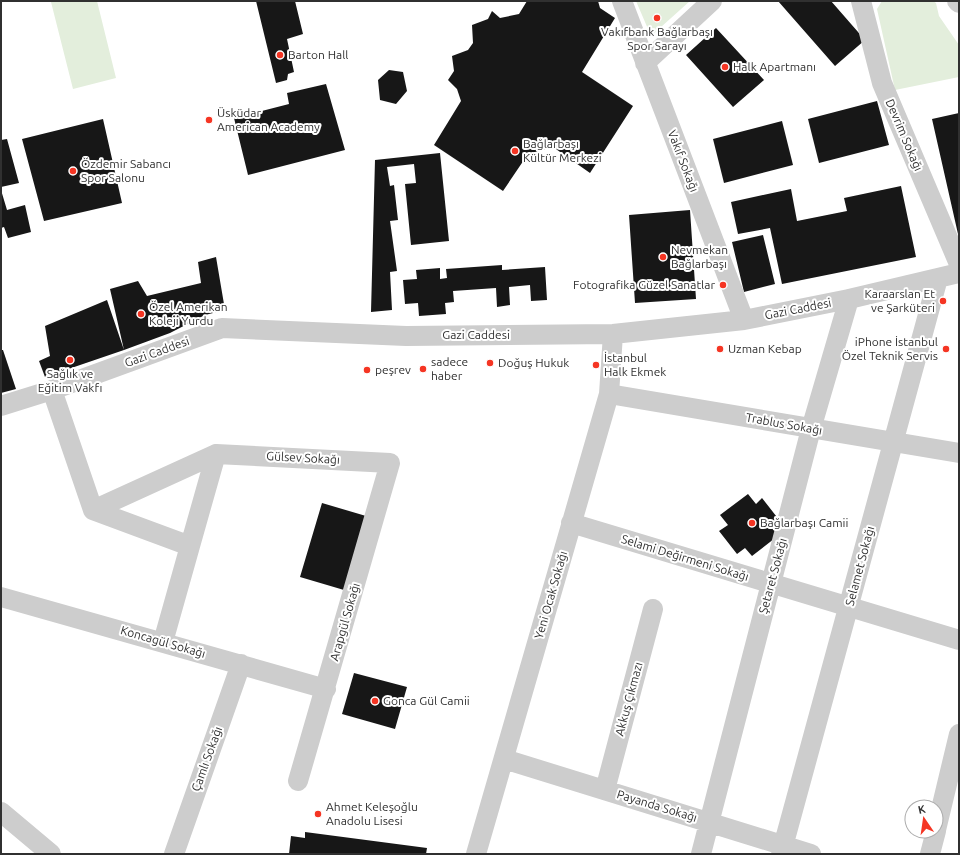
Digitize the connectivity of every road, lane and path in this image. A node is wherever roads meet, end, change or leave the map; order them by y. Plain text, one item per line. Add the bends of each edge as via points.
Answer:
1 (622, 1) edge
2 (712, 1) edge
3 (861, 1) edge
4 (645, 63) junction
5 (959, 264) edge
6 (959, 273) edge
7 (938, 278) junction
8 (849, 299) junction
9 (744, 320) junction
10 (613, 334) junction
11 (52, 390) junction
12 (609, 394) junction
13 (1, 406) edge
14 (811, 429) junction
15 (893, 442) junction
16 (959, 453) edge
17 (216, 454) junction
18 (390, 463) joint
19 (93, 510) junction
20 (571, 523) junction
21 (190, 546) junction
22 (771, 584) junction
23 (1, 597) edge
24 (848, 607) junction
25 (653, 609) dead end
26 (959, 640) edge
27 (163, 642) junction
28 (241, 664) junction
29 (326, 689) junction
30 (959, 734) edge
31 (504, 759) junction
32 (298, 781) dead end
33 (605, 790) junction
34 (944, 799) edge
35 (1, 812) edge
36 (709, 822) junction
37 (934, 839) edge
38 (782, 850) edge
39 (51, 854) edge
40 (174, 854) edge
41 (476, 854) edge
42 (701, 854) edge
43 (811, 854) edge
44 (930, 854) edge

1 - 4 street, Vakıf Sokağı
2 - 4 street
3 - 5 street, Devrim Sokağı via 882,83
4 - 9 street, Vakıf Sokağı
6 - 7 street, Gazi Caddesi
7 - 8 street, Gazi Caddesi
7 - 15 street, Selamet Sokağı
8 - 9 street, Gazi Caddesi
8 - 14 street, Şetaret Sokağı
9 - 10 street, Gazi Caddesi
10 - 11 street, Gazi Caddesi via 406,336 222,328
10 - 12 street, Yeni Ocak Sokağı
11 - 13 street, Gazi Caddesi
11 - 19 street
12 - 14 street, Trablus Sokağı
12 - 20 street, Yeni Ocak Sokağı
14 - 15 street, Trablus Sokağı
14 - 22 street, Şetaret Sokağı
15 - 16 street, Trablus Sokağı
15 - 24 street, Selamet Sokağı
17 - 18 street, Gülsev Sokağı
17 - 19 street, Gülsev Sokağı
17 - 21 street
18 - 29 street, Arapgül Sokağı
19 - 21 street
20 - 22 street, Selami Değirmeni Sokağı
20 - 31 street, Yeni Ocak Sokağı
21 - 27 street
22 - 24 street, Selami Değirmeni Sokağı
22 - 36 street, Şetaret Sokağı
23 - 27 street, Koncagül Sokağı
24 - 26 street, Selami Değirmeni Sokağı
24 - 38 street, Selamet Sokağı
25 - 33 street, Akkuş Çıkmazı
27 - 28 street, Koncagül Sokağı
28 - 29 street, Koncagül Sokağı
28 - 40 street, Çamlı Sokağı
29 - 32 street, Arapgül Sokağı
30 - 34 street
31 - 33 street, Payanda Sokağı
31 - 41 street, Yeni Ocak Sokağı
33 - 36 street, Payanda Sokağı
35 - 39 street
36 - 38 street, Payanda Sokağı
36 - 42 street, Şetaret Sokağı
37 - 44 street
38 - 43 street, Payanda Sokağı

